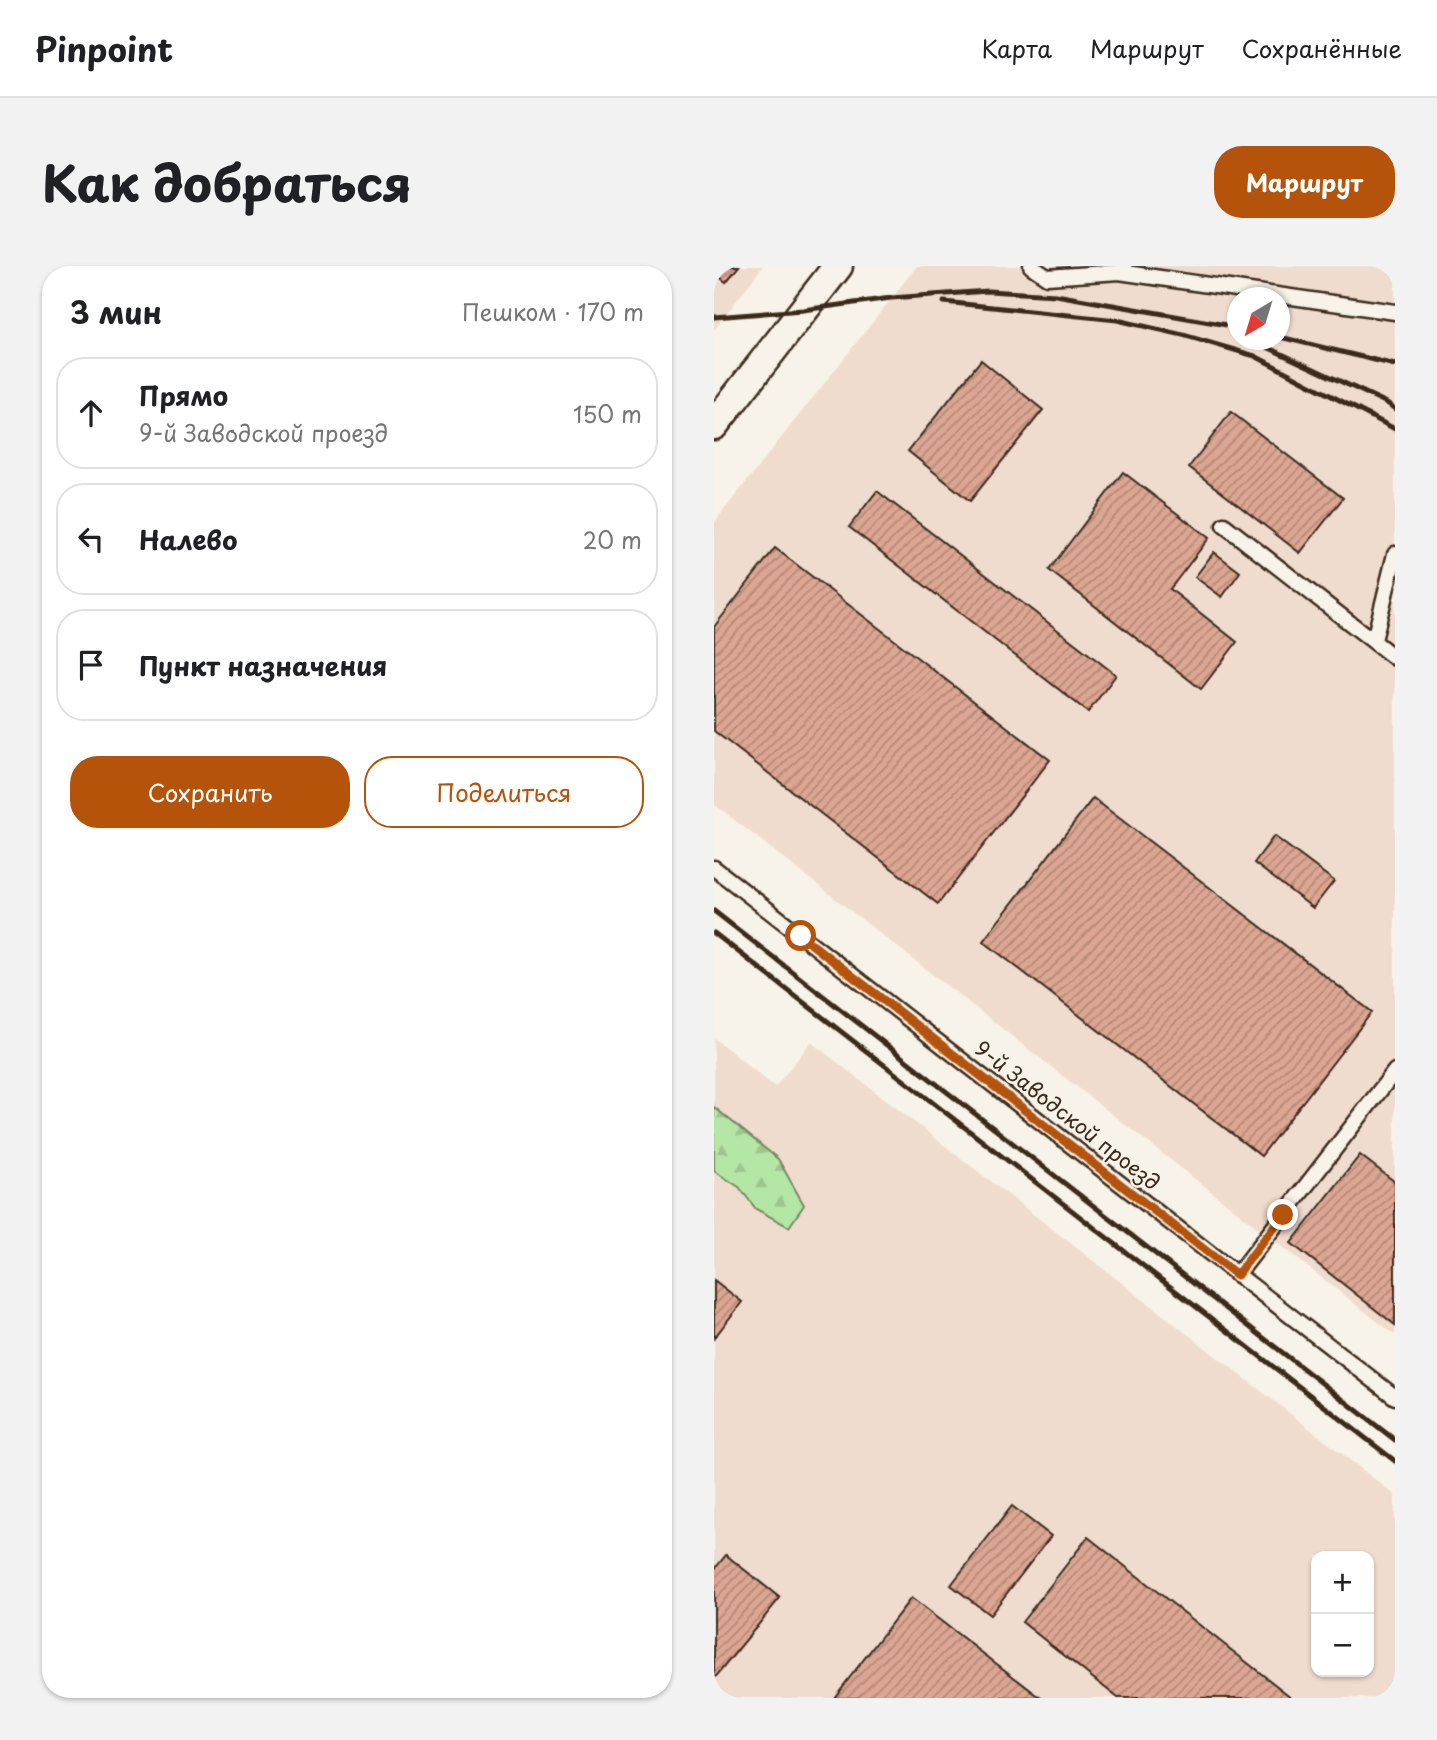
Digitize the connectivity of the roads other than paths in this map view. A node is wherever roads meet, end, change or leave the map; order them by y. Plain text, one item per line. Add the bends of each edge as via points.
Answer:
1 (838, 266) edge
2 (1031, 266) edge
3 (1121, 269) edge
4 (1395, 312) edge
5 (714, 425) edge
6 (1224, 525) dead end
7 (1395, 554) edge
8 (1374, 640) junction
9 (1395, 658) edge
10 (714, 868) edge
11 (1395, 1071) edge
12 (1237, 1275) junction
13 (1395, 1397) edge

1 - 5 street
2 - 3 lane via 1047,277
3 - 4 lane
6 - 8 lane
7 - 8 lane
8 - 9 lane
10 - 12 lane, 9-й Заводской проезд
11 - 12 lane
12 - 13 lane, 9-й Заводской проезд

